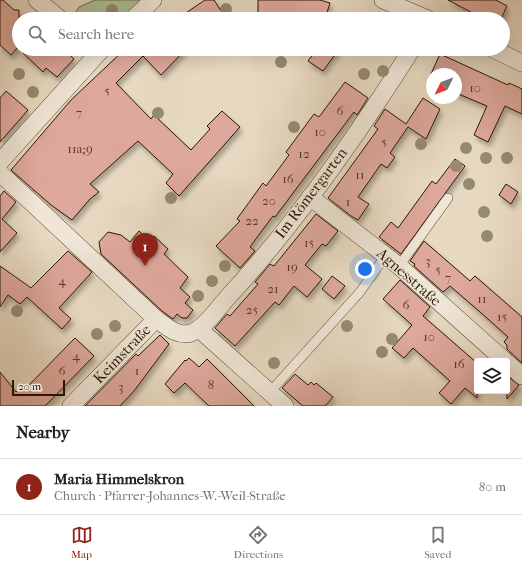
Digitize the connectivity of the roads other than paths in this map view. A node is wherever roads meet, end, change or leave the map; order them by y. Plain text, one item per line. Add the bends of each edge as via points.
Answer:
1 (37, 0) edge
2 (153, 0) edge
3 (383, 0) edge
4 (52, 12) edge
5 (140, 12) edge
6 (411, 12) edge
7 (94, 56) edge
8 (407, 56) edge
9 (509, 56) edge
10 (522, 62) edge
11 (0, 162) edge
12 (0, 173) edge
13 (310, 197) junction
14 (448, 198) dead end
15 (386, 255) junction
16 (399, 266) junction
17 (156, 318) junction
18 (199, 329) junction
19 (502, 358) edge
20 (510, 366) edge
21 (522, 376) edge
22 (276, 401) edge
23 (71, 406) edge

1 - 4 street
2 - 5 street
3 - 6 street
7 - 11 street
8 - 13 street, Im Römergarten
9 - 10 street
12 - 17 street
13 - 15 street, Agnesstraße
13 - 18 street, Im Römergarten via 242,281
14 - 16 lane
15 - 16 street, Agnesstraße
15 - 22 lane
16 - 19 street, Agnesstraße
17 - 18 street via 171,330 180,333
17 - 23 street, Keimstraße
18 - 22 street
20 - 21 street, Agnesstraße

